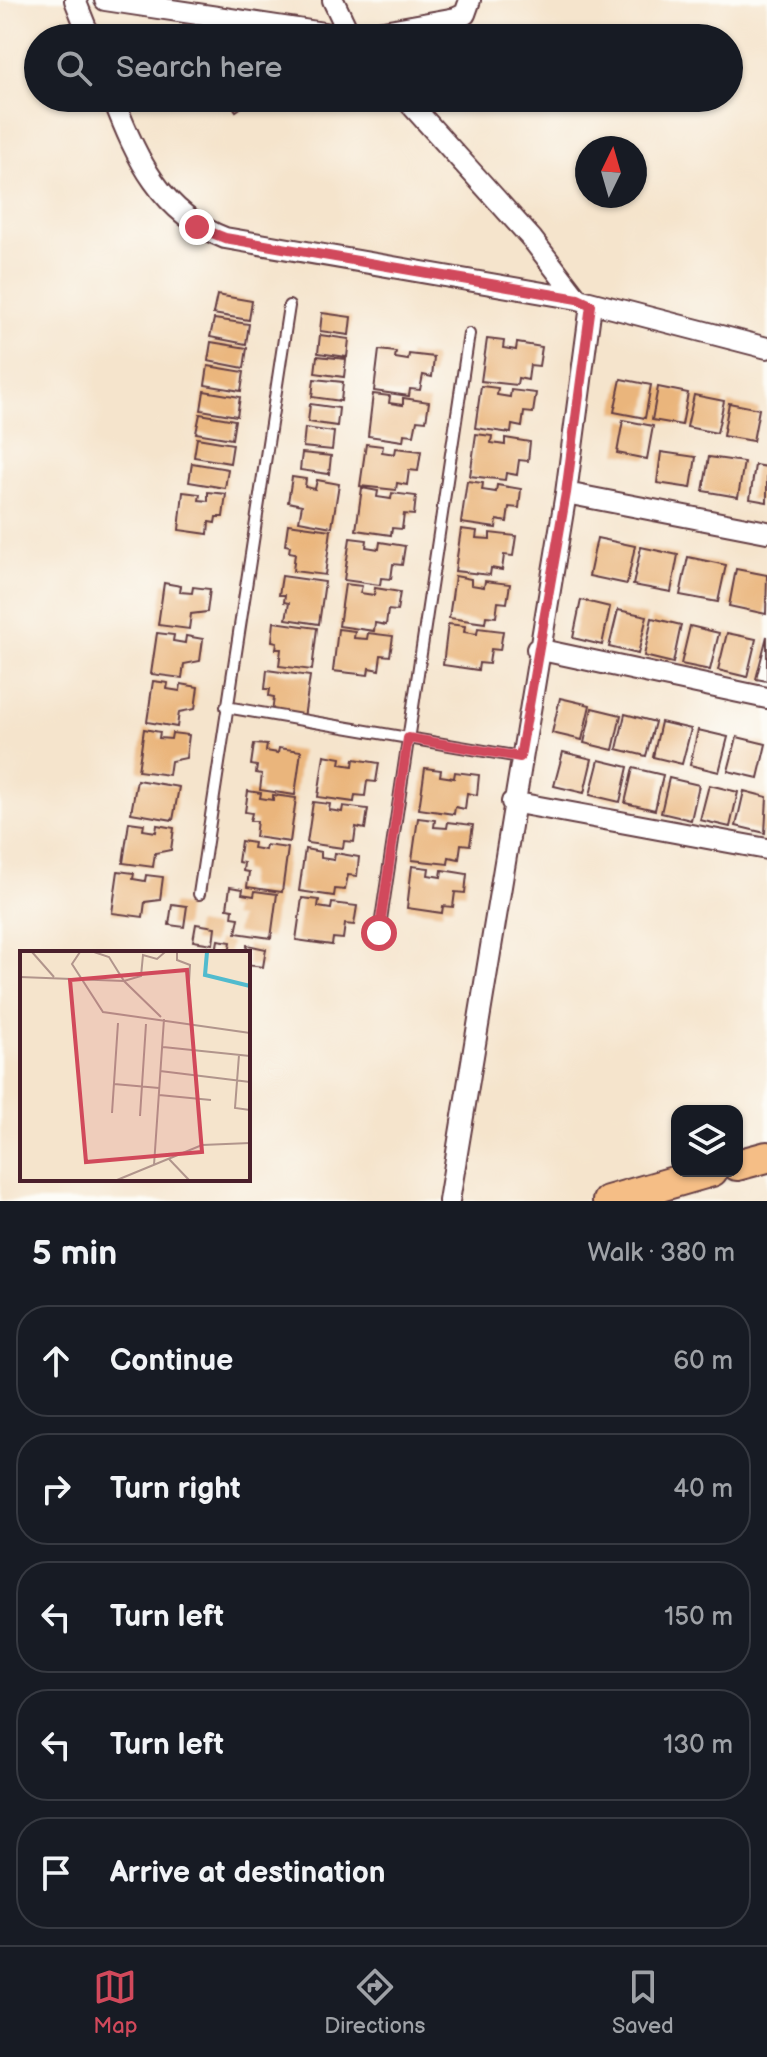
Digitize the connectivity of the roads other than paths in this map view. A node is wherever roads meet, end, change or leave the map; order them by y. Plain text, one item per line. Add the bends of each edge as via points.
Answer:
1 (75, 0) edge
2 (105, 0) edge
3 (333, 0) edge
4 (470, 0) edge
5 (84, 24) edge
6 (265, 24) edge
7 (345, 24) edge
8 (423, 24) edge
9 (119, 112) edge
10 (418, 112) edge
11 (584, 302) junction
12 (289, 306) dead end
13 (469, 334) dead end
14 (767, 348) edge
15 (566, 493) junction
16 (767, 532) edge
17 (537, 649) junction
18 (767, 698) edge
19 (226, 707) junction
20 (408, 738) junction
21 (520, 757) junction
22 (512, 802) junction
23 (767, 849) edge
24 (199, 894) dead end
25 (379, 933) dead end
26 (767, 1157) edge
27 (743, 1163) edge
28 (691, 1177) edge
29 (449, 1201) edge
30 (608, 1201) edge

1 - 5 street
2 - 6 street
3 - 7 street
4 - 8 street via 465,14
9 - 11 street via 151,181 197,227 225,238
10 - 11 street
11 - 14 street
11 - 15 street
12 - 19 lane
13 - 20 lane
15 - 16 street
15 - 17 street
17 - 18 street
17 - 21 street
19 - 20 lane
19 - 24 lane
20 - 21 lane
20 - 25 lane
21 - 22 street
22 - 23 street
22 - 29 street
26 - 27 main road
28 - 30 main road

